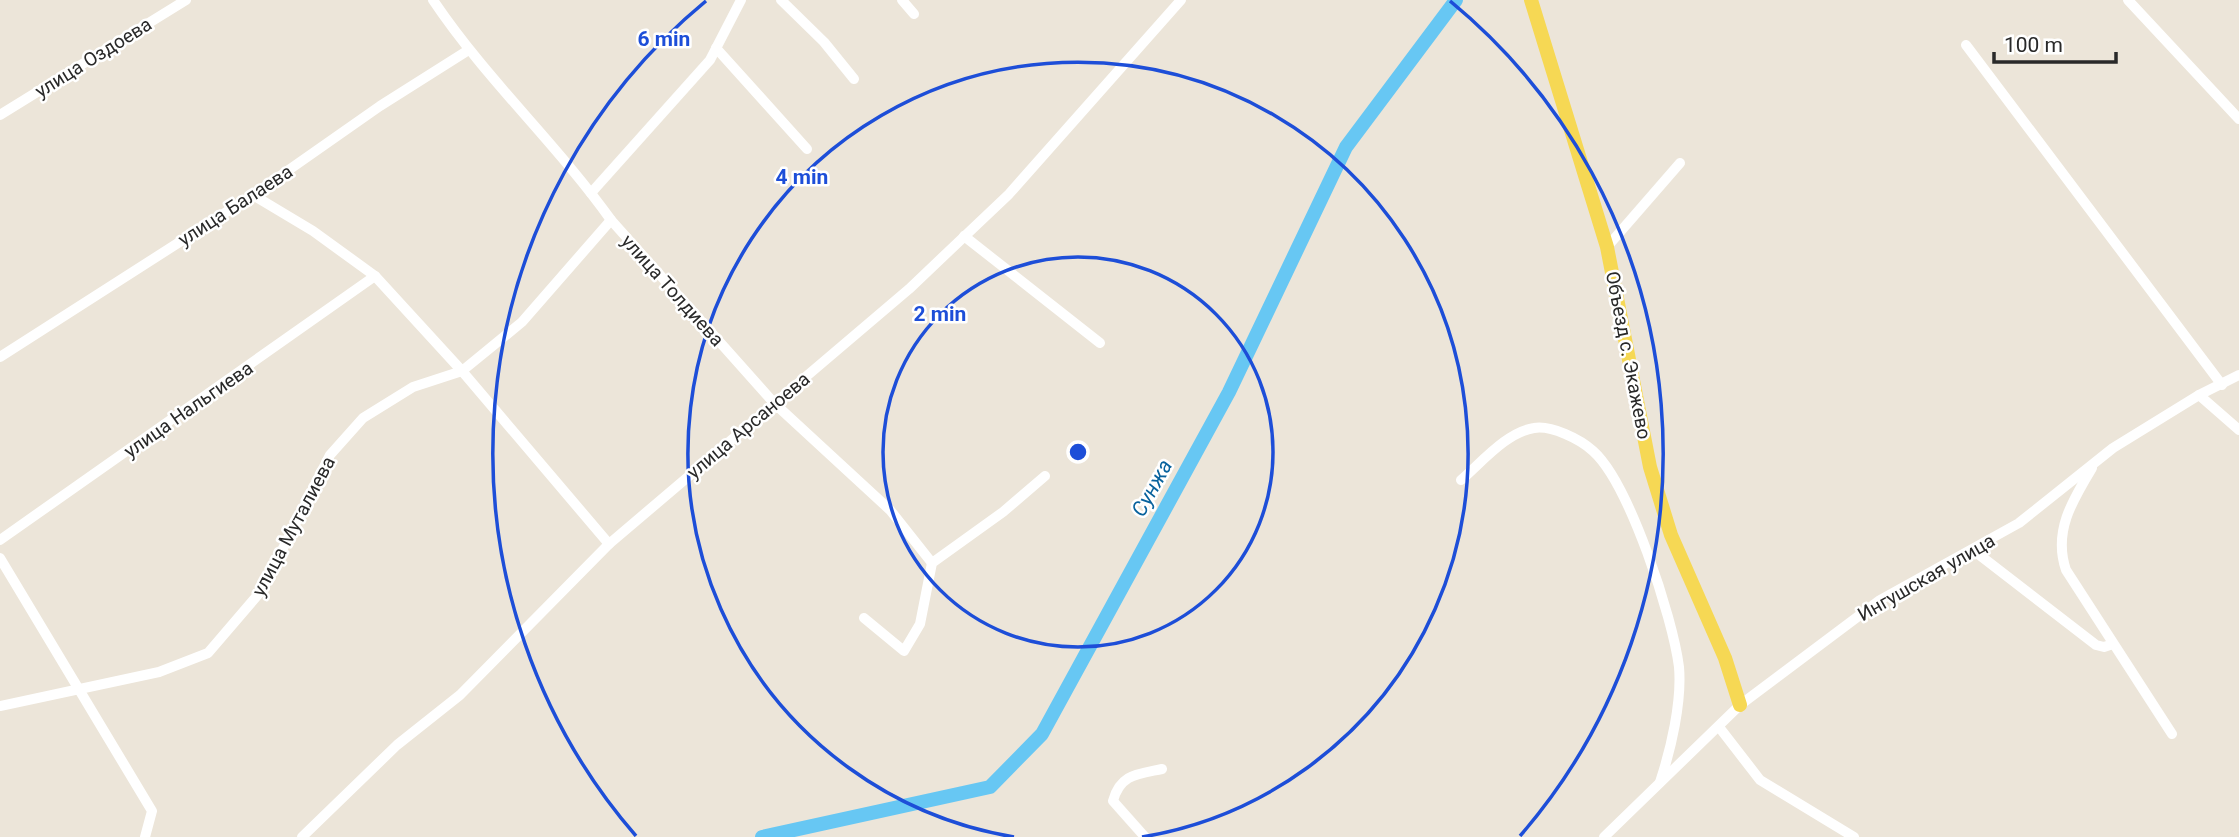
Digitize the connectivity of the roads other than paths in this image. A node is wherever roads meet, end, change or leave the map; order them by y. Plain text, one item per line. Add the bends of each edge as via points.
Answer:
1 (186, 0) edge
2 (433, 0) edge
3 (741, 0) edge
4 (781, 0) edge
5 (902, 0) edge
6 (1181, 0) edge
7 (1531, 0) edge
8 (2128, 0) edge
9 (914, 14) dead end
10 (1966, 45) dead end
11 (716, 48) junction
12 (467, 51) junction
13 (854, 79) dead end
14 (1, 113) edge
15 (2239, 119) edge
16 (807, 149) dead end
17 (1680, 163) dead end
18 (591, 193) junction
19 (253, 195) junction
20 (611, 220) junction
21 (964, 236) junction
22 (1607, 247) junction
23 (375, 276) junction
24 (1100, 343) dead end
25 (0, 357) edge
26 (462, 371) junction
27 (2239, 375) edge
28 (2222, 385) junction
29 (2199, 395) junction
30 (774, 403) junction
31 (2239, 430) edge
32 (2096, 461) junction
33 (1045, 476) dead end
34 (1461, 480) dead end
35 (0, 540) edge
36 (609, 544) junction
37 (1973, 550) junction
38 (0, 558) edge
39 (932, 563) junction
40 (864, 618) dead end
41 (2113, 644) junction
42 (81, 689) junction
43 (1740, 705) junction
44 (0, 706) edge
45 (1719, 727) junction
46 (2172, 734) dead end
47 (1162, 769) dead end
48 (1659, 785) junction
49 (145, 837) edge
50 (302, 837) edge
51 (1145, 837) edge
52 (1604, 837) edge
53 (1854, 837) edge

1 - 14 street, улица Оздоева
2 - 12 street, улица Толдиева
3 - 11 street
4 - 13 street
5 - 9 street
6 - 21 street, улица Арсаноева via 1009,194
7 - 22 main road, Объезд с. Экажево
8 - 15 street
10 - 28 street
11 - 16 street
11 - 18 street
12 - 18 street, улица Толдиева
12 - 19 street, улица Балаева
17 - 22 street
18 - 20 street, улица Толдиева
19 - 23 street
19 - 25 street, улица Балаева
20 - 26 street, улица Муталиева via 522,322
20 - 30 street, улица Толдиева
21 - 24 street
21 - 30 street, улица Арсаноева
22 - 43 main road, Объезд с. Экажево via 1650,467 1671,535 1725,657
23 - 26 street
23 - 35 street, улица Нальгиева
26 - 36 street
26 - 42 street, улица Муталиева via 413,387 363,418 330,454 262,590 208,653 159,672
27 - 28 street, Ингушская улица
28 - 29 street, Ингушская улица
29 - 31 street
29 - 32 street, Ингушская улица
30 - 36 street, улица Арсаноева
30 - 39 street, улица Толдиева via 890,510
32 - 37 street, Ингушская улица via 2019,523
32 - 41 street via 2066,516 2060,544 2066,570
33 - 39 street
34 - 48 street via 1518,432 1537,427 1553,429 1593,450 1617,486 1654,569 1679,670 1672,746
36 - 50 street, улица Арсаноева via 460,695 397,745
37 - 41 street via 2096,645
37 - 43 street, Ингушская улица via 1880,600
38 - 42 street
39 - 40 street via 920,624 904,651
41 - 46 street
42 - 44 street, улица Муталиева
42 - 49 street via 152,811
43 - 45 street, Ингушская улица
45 - 48 street, Ингушская улица
45 - 53 street via 1760,780
47 - 51 street via 1126,777 1117,786 1113,801
48 - 52 street, Ингушская улица

